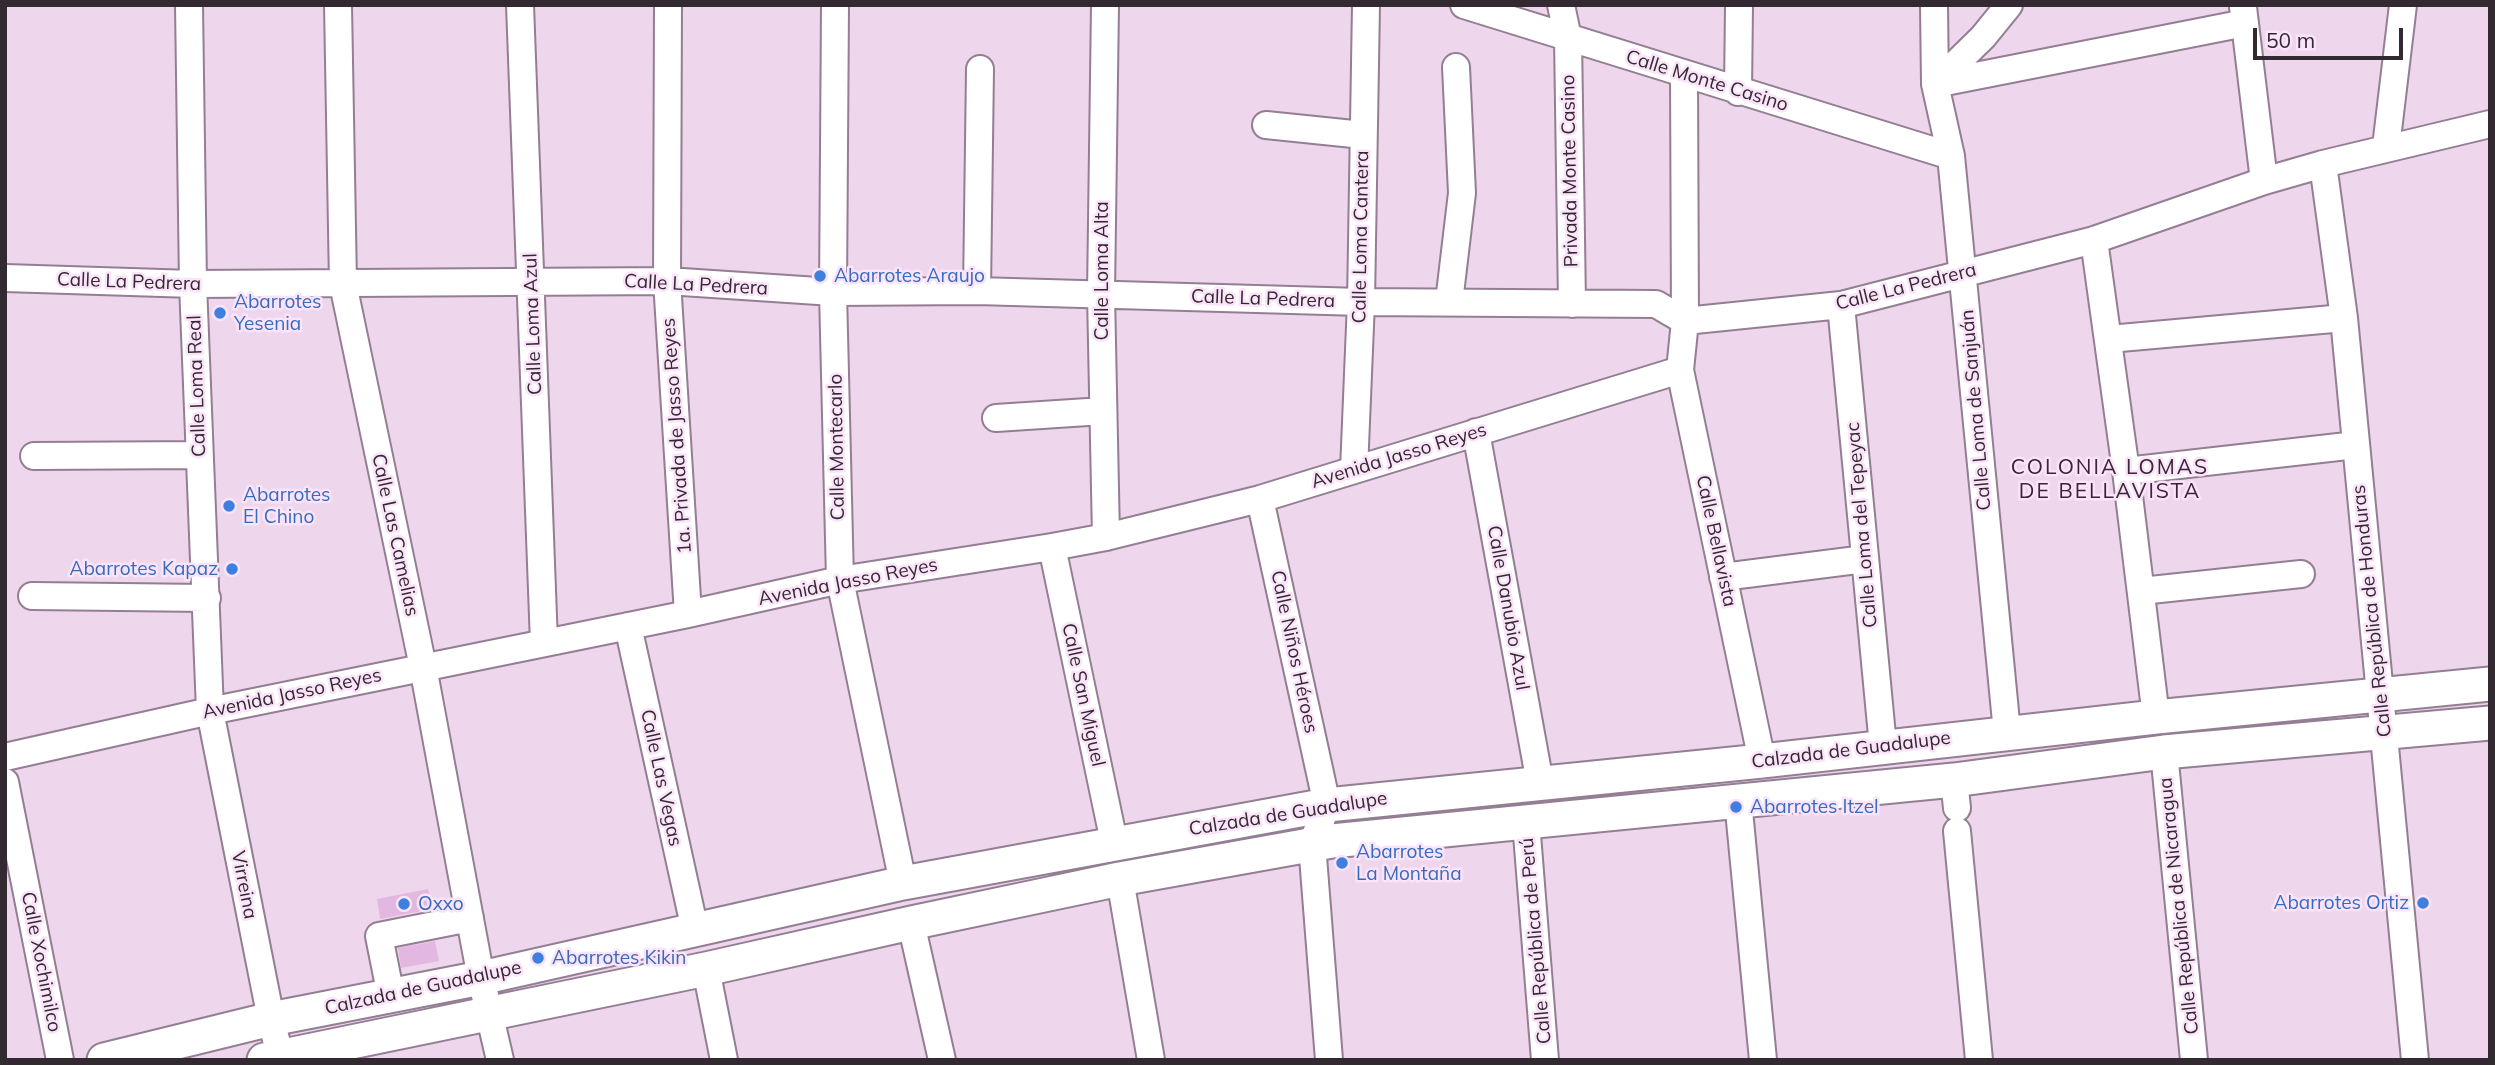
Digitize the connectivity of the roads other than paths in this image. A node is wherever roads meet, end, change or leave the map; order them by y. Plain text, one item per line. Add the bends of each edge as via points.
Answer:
1 (189, 5) edge
2 (338, 5) edge
3 (520, 5) edge
4 (667, 5) edge
5 (835, 5) edge
6 (1105, 5) edge
7 (1366, 5) edge
8 (1464, 5) edge
9 (1561, 5) edge
10 (1740, 5) edge
11 (1934, 5) edge
12 (2009, 5) edge
13 (2403, 5) edge
14 (2244, 14) edge
15 (1568, 38) junction
16 (1456, 67) dead end
17 (980, 69) dead end
18 (1684, 74) junction
19 (1935, 84) junction
20 (1738, 92) junction
21 (2490, 124) edge
22 (1266, 125) dead end
23 (1363, 135) junction
24 (2386, 148) junction
25 (1951, 156) junction
26 (2323, 164) junction
27 (2264, 181) junction
28 (2094, 240) junction
29 (1963, 272) junction
30 (5, 278) edge
31 (531, 281) junction
32 (667, 281) junction
33 (193, 284) junction
34 (343, 284) junction
35 (977, 291) junction
36 (833, 292) junction
37 (1101, 294) junction
38 (1361, 302) junction
39 (1448, 302) junction
40 (1572, 304) junction
41 (1840, 305) junction
42 (2344, 318) junction
43 (1685, 321) junction
44 (2109, 339) junction
45 (1680, 370) junction
46 (1103, 411) junction
47 (996, 418) dead end
48 (1476, 432) junction
49 (2356, 445) junction
50 (198, 455) junction
51 (34, 456) dead end
52 (1354, 470) junction
53 (2126, 471) junction
54 (1260, 499) junction
55 (1106, 537) junction
56 (1052, 547) junction
57 (1865, 559) junction
58 (2301, 574) dead end
59 (1723, 577) junction
60 (840, 580) junction
61 (2141, 591) junction
62 (32, 596) dead end
63 (207, 598) junction
64 (688, 614) junction
65 (628, 626) junction
66 (544, 643) junction
67 (423, 667) junction
68 (2490, 684) edge
69 (2380, 697) junction
70 (210, 710) junction
71 (2156, 717) junction
72 (2490, 723) edge
73 (2007, 732) junction
74 (2384, 733) junction
75 (1883, 746) junction
76 (2164, 752) junction
77 (5, 757) edge
78 (1762, 761) junction
79 (5, 782) edge
80 (1540, 783) junction
81 (1738, 800) junction
82 (1327, 804) junction
83 (1956, 806) junction
84 (1526, 821) junction
85 (1114, 842) junction
86 (1312, 844) junction
87 (1120, 879) junction
88 (903, 883) junction
89 (470, 918) junction
90 (911, 923) junction
91 (695, 930) junction
92 (706, 969) junction
93 (481, 978) junction
94 (391, 996) junction
95 (490, 1014) junction
96 (271, 1019) junction
97 (275, 1058) edge
98 (60, 1060) edge
99 (104, 1060) edge
100 (499, 1060) edge
101 (724, 1060) edge
102 (942, 1060) edge
103 (1152, 1060) edge
104 (1329, 1060) edge
105 (1545, 1060) edge
106 (1763, 1060) edge
107 (1979, 1060) edge
108 (2194, 1060) edge
109 (2415, 1060) edge

1 - 33 street, Calle Loma Real
2 - 34 street, Calle Las Camelias
3 - 31 street, Calle Loma Azul
4 - 32 street, 1a. Privada de Jasso Reyes
5 - 36 street, Calle Montecarlo
6 - 37 street, Calle Loma Alta
7 - 23 street, Calle Loma Cantera
8 - 15 street, Calle Monte Casino
9 - 15 street, Privada Monte Casino
10 - 20 street
11 - 19 street, Calle Loma de Sanjuán
12 - 19 street
13 - 24 street
14 - 19 street
14 - 27 street
15 - 18 street, Calle Monte Casino
15 - 40 street, Privada Monte Casino
16 - 39 street via 1462,193
17 - 35 street
18 - 20 street, Calle Monte Casino
18 - 43 street
19 - 25 street, Calle Loma de Sanjuán
20 - 25 street, Calle Monte Casino
21 - 24 street, Calle La Pedrera
22 - 23 street
23 - 38 street, Calle Loma Cantera
24 - 26 street, Calle La Pedrera
25 - 29 street, Calle Loma de Sanjuán
26 - 27 street, Calle La Pedrera
26 - 42 street, Calle República de Honduras
27 - 28 street, Calle La Pedrera
28 - 29 street, Calle La Pedrera
28 - 44 street
29 - 41 street, Calle La Pedrera
29 - 73 street, Calle Loma de Sanjuán
30 - 33 street, Calle La Pedrera
31 - 32 street, Calle La Pedrera
31 - 34 street, Calle La Pedrera
31 - 66 street, Calle Loma Azul
32 - 36 street, Calle La Pedrera
32 - 64 street, 1a. Privada de Jasso Reyes
33 - 34 street, Calle La Pedrera
33 - 50 street, Calle Loma Real
34 - 67 street, Calle Las Camelias
35 - 36 street, Calle La Pedrera
35 - 37 street, Calle La Pedrera
36 - 60 street, Calle Montecarlo
37 - 38 street, Calle La Pedrera
37 - 46 street, Calle Loma Alta
38 - 39 street, Calle La Pedrera
38 - 52 street, Calle Loma Cantera
39 - 40 street, Calle La Pedrera
40 - 43 street, Calle La Pedrera via 1656,304
41 - 43 street, Calle La Pedrera
41 - 57 street, Calle Loma del Tepeyac
42 - 44 street
42 - 49 street, Calle República de Honduras
43 - 45 street, Calle Bellavista
44 - 53 street
45 - 48 street, Avenida Jasso Reyes
45 - 59 street, Calle Bellavista
46 - 47 street
46 - 55 street, Calle Loma Alta
48 - 52 street, Avenida Jasso Reyes
48 - 80 street, Calle Danubio Azul
49 - 53 street
49 - 69 street, Calle República de Honduras
50 - 51 street
50 - 63 street, Calle Loma Real
52 - 54 street, Avenida Jasso Reyes
53 - 61 street
54 - 55 street, Avenida Jasso Reyes
54 - 82 street, Calle Niños Héroes
55 - 56 street, Avenida Jasso Reyes
56 - 60 street, Avenida Jasso Reyes
56 - 85 street, Calle San Miguel
57 - 59 street
57 - 75 street, Calle Loma del Tepeyac
58 - 61 street
59 - 78 street, Calle Bellavista
60 - 64 street, Avenida Jasso Reyes
60 - 88 street, Calle Montecarlo
61 - 71 street
62 - 63 street
63 - 70 street, Calle Loma Real
64 - 65 street, Avenida Jasso Reyes
65 - 66 street, Avenida Jasso Reyes
65 - 91 street, Calle Las Vegas
66 - 67 street, Avenida Jasso Reyes
67 - 70 street, Avenida Jasso Reyes
67 - 89 street, Calle Las Camelias
68 - 69 main road, Calzada de Guadalupe
69 - 71 main road, Calzada de Guadalupe
69 - 74 street, Calle República de Honduras
70 - 77 street, Avenida Jasso Reyes
70 - 96 street, Virreina
71 - 73 main road, Calzada de Guadalupe
72 - 74 main road, Calzada de Guadalupe
73 - 75 main road, Calzada de Guadalupe
74 - 76 main road, Calzada de Guadalupe
74 - 109 street, Calle República de Honduras
75 - 78 main road, Calzada de Guadalupe
76 - 83 main road, Calzada de Guadalupe
76 - 108 street, Calle República de Nicaragua
78 - 80 main road, Calzada de Guadalupe
79 - 98 street, Calle Xochimilco
80 - 82 main road, Calzada de Guadalupe
81 - 83 main road, Calzada de Guadalupe
81 - 84 main road, Calzada de Guadalupe
81 - 106 street
82 - 85 main road, Calzada de Guadalupe
82 - 86 street
83 - 107 street
84 - 86 main road, Calzada de Guadalupe
84 - 105 street, Calle República de Perú
85 - 88 main road, Calzada de Guadalupe
86 - 87 main road, Calzada de Guadalupe
86 - 104 street
87 - 90 main road, Calzada de Guadalupe
87 - 103 street
88 - 91 main road, Calzada de Guadalupe
89 - 93 street, Calle Las Camelias
89 - 94 street via 379,936
90 - 92 main road, Calzada de Guadalupe
90 - 102 street
91 - 93 main road, Calzada de Guadalupe
92 - 95 main road, Calzada de Guadalupe
92 - 101 street
93 - 94 main road, Calzada de Guadalupe
93 - 95 street, Calle Las Camelias
94 - 96 main road, Calzada de Guadalupe
95 - 97 main road, Calzada de Guadalupe
95 - 100 street, Calle Las Camelias
96 - 97 street, Virreina
96 - 99 main road, Calzada de Guadalupe

